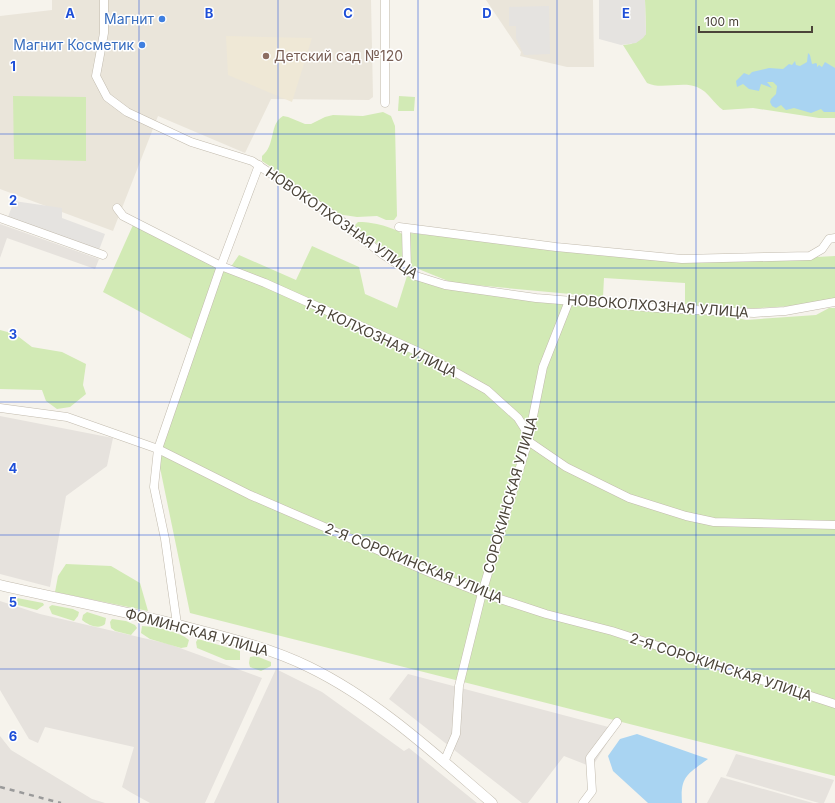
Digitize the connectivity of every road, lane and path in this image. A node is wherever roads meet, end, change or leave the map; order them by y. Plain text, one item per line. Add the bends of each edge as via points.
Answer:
1 (104, 0) edge
2 (385, 0) edge
3 (385, 104) dead end
4 (259, 165) junction
5 (117, 208) dead end
6 (0, 218) edge
7 (835, 238) edge
8 (103, 255) dead end
9 (221, 266) junction
10 (407, 271) junction
11 (569, 301) junction
12 (835, 302) edge
13 (0, 408) edge
14 (528, 442) junction
15 (158, 450) junction
16 (835, 525) edge
17 (0, 585) edge
18 (482, 593) junction
19 (177, 624) junction
20 (835, 704) edge
21 (617, 722) dead end
22 (444, 762) junction
23 (492, 803) edge
24 (583, 803) edge

1 - 4 street, НОВОКОЛХОЗНАЯ УЛИЦА via 104,33 96,76 107,97 127,112 191,142
2 - 3 street
4 - 9 street
4 - 10 street, НОВОКОЛХОЗНАЯ УЛИЦА via 339,218
5 - 9 street, 1-Я КОЛХОЗНАЯ УЛИЦА via 123,216
6 - 8 street
7 - 10 street via 829,239 822,249 810,256 682,259 403,228
9 - 14 street, 1-Я КОЛХОЗНАЯ УЛИЦА via 421,353 487,390 518,418 525,428
9 - 15 street
10 - 11 street, НОВОКОЛХОЗНАЯ УЛИЦА via 445,285
11 - 12 street, НОВОКОЛХОЗНАЯ УЛИЦА via 754,313 785,311
11 - 14 street, СОРОКИНСКАЯ УЛИЦА via 543,367
13 - 15 street, 2-Я СОРОКИНСКАЯ УЛИЦА via 67,417
14 - 16 street via 566,467 629,498 686,516 714,522
14 - 18 street, СОРОКИНСКАЯ УЛИЦА
15 - 18 street, 2-Я СОРОКИНСКАЯ УЛИЦА via 250,495
15 - 19 street via 154,487 165,539
17 - 19 street, ФОМИНСКАЯ УЛИЦА
18 - 20 street, 2-Я СОРОКИНСКАЯ УЛИЦА via 546,614 612,631
18 - 22 street, СОРОКИНСКАЯ УЛИЦА via 459,686 456,734
19 - 22 street, ФОМИНСКАЯ УЛИЦА via 267,649 308,666 363,698
21 - 24 street via 590,758 592,791
22 - 23 street, ФОМИНСКАЯ УЛИЦА

